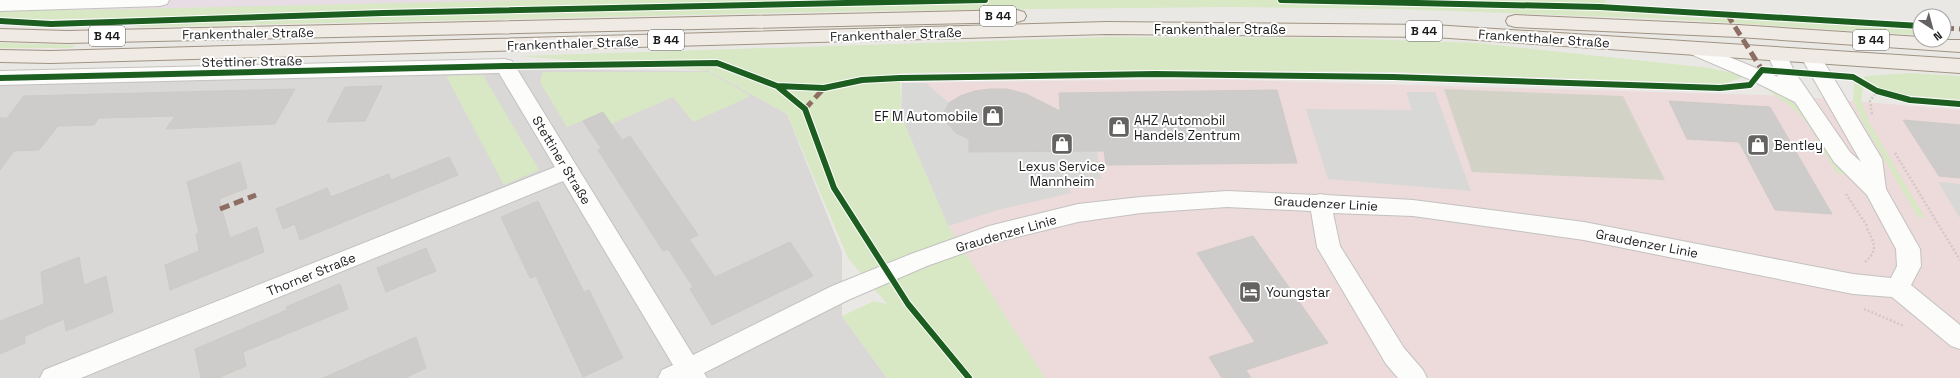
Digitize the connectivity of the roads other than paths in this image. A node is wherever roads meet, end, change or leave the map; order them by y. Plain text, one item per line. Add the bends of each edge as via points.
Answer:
1 (160, 0) edge
2 (0, 5) edge
3 (1783, 33) junction
4 (0, 35) edge
5 (1960, 46) edge
6 (1695, 49) junction
7 (1777, 54) junction
8 (0, 56) edge
9 (1811, 57) junction
10 (1960, 66) edge
11 (0, 78) edge
12 (1803, 98) junction
13 (568, 170) junction
14 (1875, 189) junction
15 (1320, 202) junction
16 (1898, 288) junction
17 (1960, 339) edge
18 (685, 375) edge
19 (53, 378) edge
20 (1414, 378) edge

1 - 2 street
3 - 4 main road, Frankenthaler Straße / B 44 via 1428,17 1101,14 74,37
3 - 5 main road, Frankenthaler Straße / B 44
3 - 7 main road
3 - 9 main road
6 - 7 main road, Frankenthaler Straße / B 44
6 - 8 main road, Frankenthaler Straße / B 44 via 1434,31 1107,28 91,56
6 - 12 street
7 - 9 main road, Frankenthaler Straße / B 44
7 - 12 street via 1785,72
9 - 10 main road, Frankenthaler Straße / B 44
9 - 14 street via 1871,159
11 - 13 street, Stettiner Straße via 505,66
12 - 14 street via 1842,157
13 - 18 street, Stettiner Straße
13 - 19 street, Thorner Straße
14 - 16 street via 1908,249 1909,266
15 - 16 street, Graudenzer Linie via 1413,208 1584,231 1853,284
15 - 18 street, Graudenzer Linie via 1227,199 1141,205 1078,213 988,235 912,262 840,293
15 - 20 street via 1329,247 1395,356
16 - 17 street

